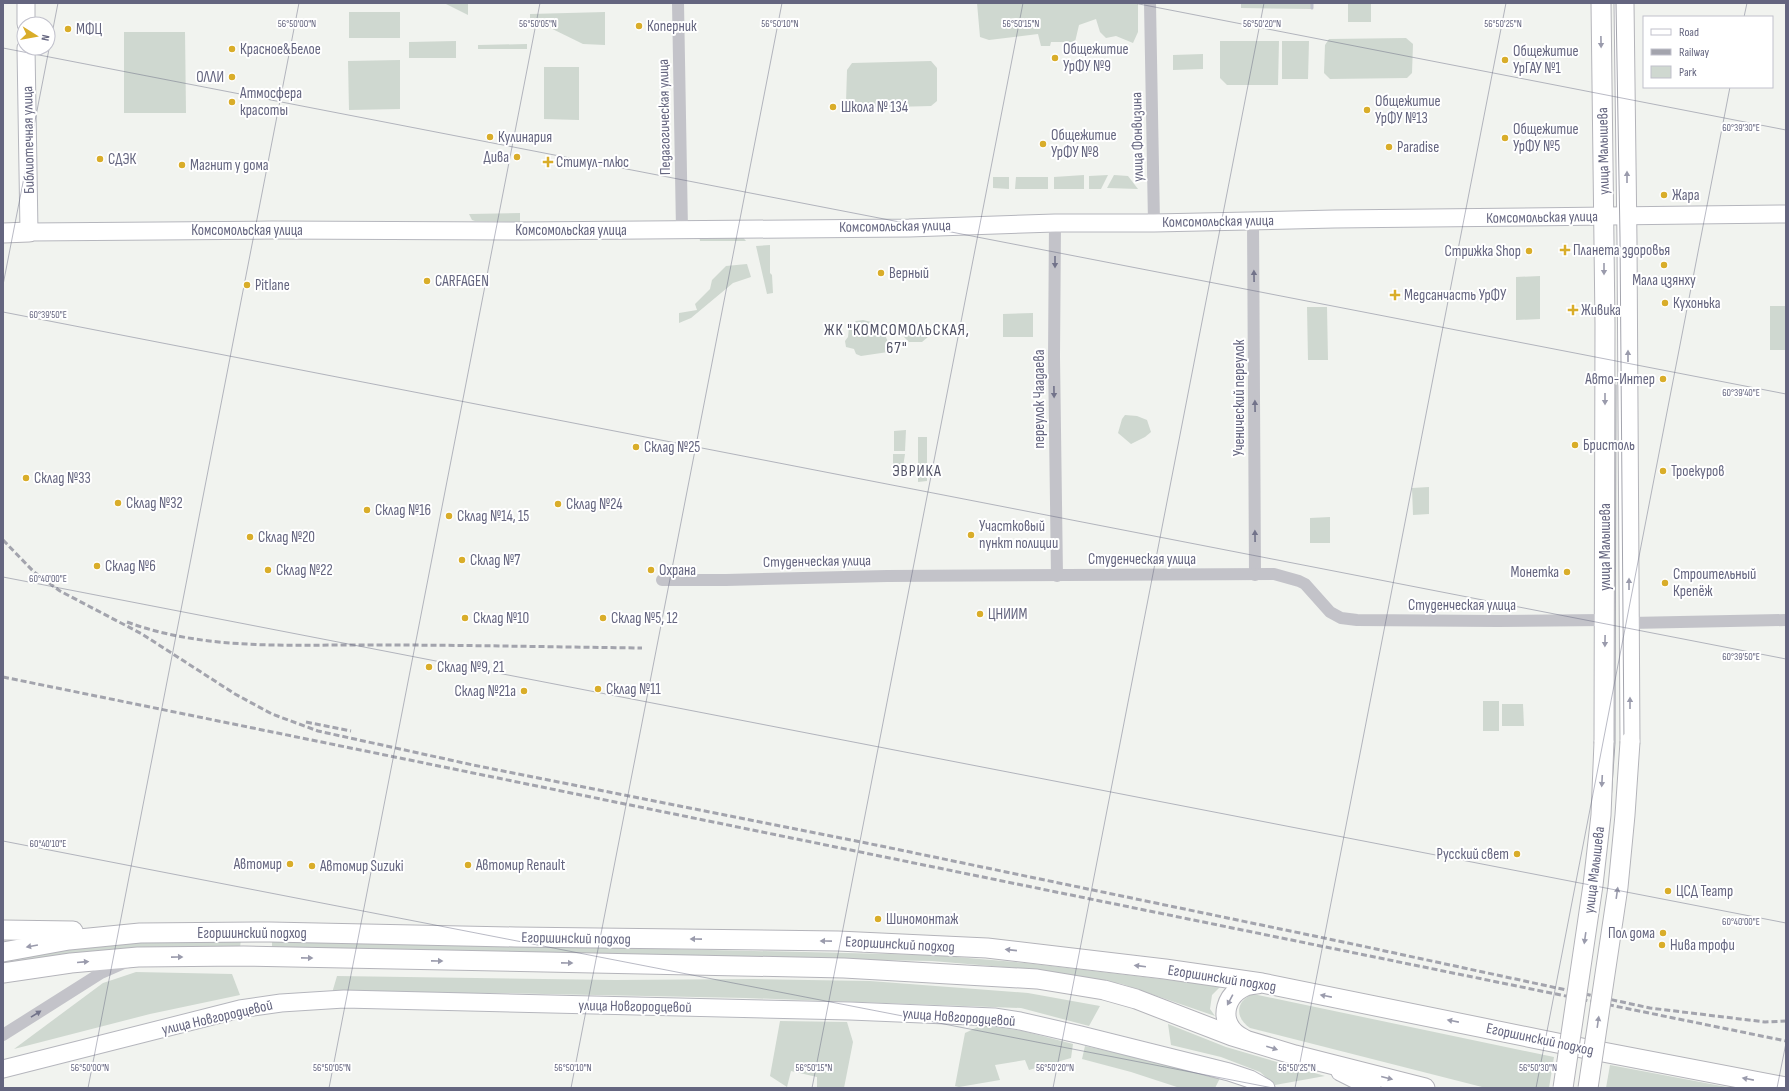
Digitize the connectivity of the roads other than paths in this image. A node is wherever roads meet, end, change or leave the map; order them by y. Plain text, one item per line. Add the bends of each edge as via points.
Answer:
1 (26, 3) edge
2 (678, 3) edge
3 (1150, 3) edge
4 (1601, 3) edge
5 (1624, 3) edge
6 (26, 16) edge
7 (26, 56) edge
8 (1786, 214) edge
9 (1604, 216) junction
10 (1627, 216) junction
11 (1253, 220) junction
12 (1055, 223) junction
13 (1154, 223) junction
14 (682, 230) junction
15 (3, 232) edge
16 (29, 232) junction
17 (1255, 575) junction
18 (1057, 576) junction
19 (662, 580) dead end
20 (1606, 620) junction
21 (1786, 620) edge
22 (1630, 623) junction
23 (3, 930) edge
24 (140, 933) junction
25 (3, 952) edge
26 (138, 957) junction
27 (3, 973) edge
28 (1262, 983) junction
29 (3, 1034) edge
30 (1249, 1041) junction
31 (1295, 1055) junction
32 (3, 1069) edge
33 (1786, 1086) edge
34 (1266, 1088) edge
35 (1372, 1088) edge
36 (1425, 1088) edge
37 (1563, 1088) edge
38 (1588, 1088) edge

1 - 6 main road
2 - 14 street, Педагогическая улица
3 - 13 street, улица Фонвизина
4 -> 9 main road, улица Малышева
10 -> 5 main road, улица Малышева
7 - 16 main road, Библиотечная улица
8 - 10 main road, Комсомольская улица
9 - 10 main road, Комсомольская улица
9 - 11 main road, Комсомольская улица
9 -> 20 main road, улица Малышева
22 -> 10 main road, улица Малышева
11 - 13 main road, Комсомольская улица
17 -> 11 street, Ученический переулок
12 - 13 main road, Комсомольская улица
12 - 14 main road, Комсомольская улица via 909,228
12 -> 18 street, переулок Чаадаева
14 - 16 main road, Комсомольская улица
15 - 16 main road, Комсомольская улица
17 - 18 street, Студенческая улица
17 - 20 street, Студенческая улица via 1274,574 1300,581 1330,612 1341,618
18 - 19 street, Студенческая улица
20 -> 37 main road, улица Малышева, bridge via 1601,814
21 - 22 street
38 -> 22 main road, улица Малышева, bridge via 1618,888 1625,815 1630,742
23 - 24 main road
24 -> 25 main road, Егоршинский подход via 69,940
28 -> 24 main road, Егоршинский подход via 1028,952 892,942 270,932
27 -> 26 main road, Егоршинский подход
29 -> 26 street via 101,973
26 -> 30 main road, Егоршинский подход via 244,956 844,968 1037,979 1104,990 1136,999
28 -> 30 main road via 1238,989 1232,994 1226,1007 1226,1018 1232,1030
33 -> 28 main road, Егоршинский подход via 1582,1048
30 -> 31 main road, Егоршинский подход
31 - 35 main road via 1352,1077
31 -> 36 main road, Егоршинский подход
32 - 34 main road, улица Новгородцевой via 240,1009 281,1003 344,1000 850,1011 994,1017 1075,1033 1229,1072

